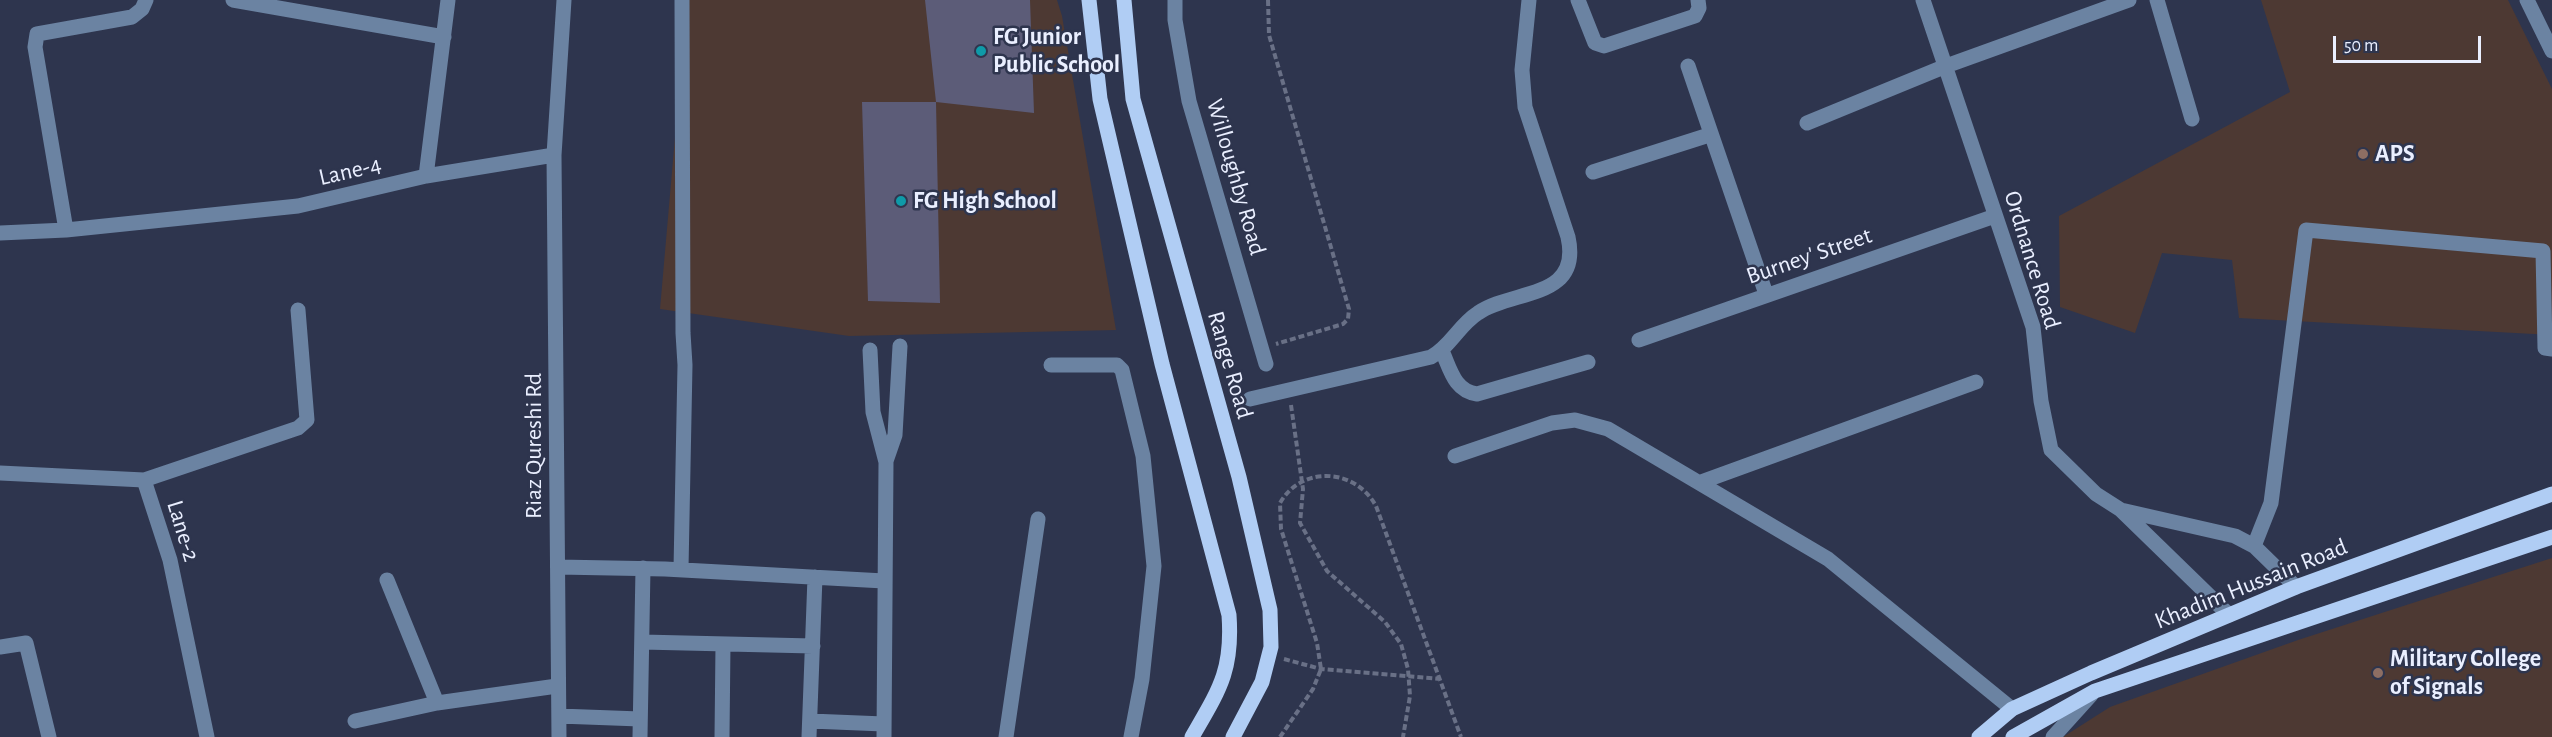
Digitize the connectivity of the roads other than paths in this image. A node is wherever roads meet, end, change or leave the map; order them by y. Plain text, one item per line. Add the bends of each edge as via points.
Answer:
1 (146, 0) edge
2 (233, 0) edge
3 (448, 0) edge
4 (564, 0) edge
5 (682, 0) edge
6 (1089, 0) edge
7 (1124, 0) edge
8 (1175, 0) edge
9 (1529, 0) edge
10 (1578, 0) edge
11 (1698, 0) edge
12 (1923, 0) edge
13 (2129, 0) edge
14 (2157, 0) edge
15 (2528, 0) edge
16 (444, 37) junction
17 (2552, 51) edge
18 (1688, 66) dead end
19 (1946, 66) junction
20 (2192, 119) dead end
21 (1807, 123) dead end
22 (1709, 135) junction
23 (554, 155) junction
24 (1593, 172) dead end
25 (426, 176) junction
26 (1995, 216) junction
27 (66, 230) junction
28 (0, 233) edge
29 (1766, 294) junction
30 (298, 310) dead end
31 (1639, 340) dead end
32 (900, 346) dead end
33 (2552, 349) edge
34 (870, 350) dead end
35 (1442, 351) junction
36 (1588, 362) dead end
37 (1266, 364) dead end
38 (1051, 365) dead end
39 (1976, 382) dead end
40 (1250, 399) dead end
41 (1455, 456) dead end
42 (886, 462) junction
43 (0, 473) edge
44 (144, 480) junction
45 (1701, 482) junction
46 (2552, 494) edge
47 (2121, 510) junction
48 (1038, 519) dead end
49 (2552, 537) edge
50 (2254, 546) junction
51 (558, 567) junction
52 (643, 568) junction
53 (681, 569) junction
54 (815, 577) junction
55 (387, 580) dead end
56 (884, 581) junction
57 (2296, 587) junction
58 (2229, 615) junction
59 (642, 642) junction
60 (723, 644) junction
61 (813, 646) junction
62 (0, 647) edge
63 (557, 686) junction
64 (2095, 691) junction
65 (437, 703) junction
66 (2012, 709) junction
67 (559, 716) junction
68 (640, 719) junction
69 (355, 721) dead end
70 (810, 721) junction
71 (884, 731) edge
72 (49, 737) edge
73 (207, 737) edge
74 (559, 737) edge
75 (640, 737) edge
76 (722, 737) edge
77 (809, 737) edge
78 (1006, 737) edge
79 (1131, 737) edge
80 (1192, 737) edge
81 (1233, 737) edge
82 (1978, 737) edge
83 (2013, 737) edge
84 (2053, 737) edge

1 - 27 street via 132,16 37,34 35,47
2 - 16 street
3 - 16 street
4 - 23 street
5 - 53 street via 685,365
6 - 80 main road via 1100,99 1160,356 1229,615 1231,644 1222,684
7 - 81 main road, Range Road via 1133,99 1239,477 1270,610 1269,656 1262,682
8 - 37 street, Willoughby Road via 1189,101
9 - 35 street via 1522,70 1525,107 1568,237 1570,261 1560,279 1550,286 1477,313
10 - 11 street via 1595,43 1604,46 1695,16
12 - 19 street, Ordnance Road
13 - 19 street
14 - 20 street
15 - 17 street
16 - 25 street
18 - 22 street
19 - 21 street
19 - 26 street, Ordnance Road
22 - 24 street
22 - 29 street
23 - 25 street, Lane-4
23 - 51 street, Riaz Qureshi Rd
25 - 27 street, Lane-4 via 298,206
26 - 29 street, Burney' Street
26 - 47 street, Ordnance Road via 2033,327 2051,450 2096,494
27 - 28 street, Lane-4
29 - 31 street, Burney' Street
30 - 44 street via 307,420 298,428
32 - 42 street via 895,435
33 - 50 street via 2545,348 2543,251 2306,230 2271,503
34 - 42 street via 873,412
35 - 36 street via 1457,384 1476,394
35 - 40 street via 1420,360
38 - 79 street via 1117,365 1122,370 1143,456 1154,566 1142,679
39 - 45 street
41 - 45 street via 1552,423 1575,420 1608,429
42 - 56 street
43 - 44 street, Lane-2
44 - 73 street, Lane-2 via 170,560
45 - 66 street via 1828,559
46 - 57 main road, Khadim Hussain Road
47 - 50 street, Ordnance Road via 2235,536
47 - 58 street, Ordnance Road
48 - 78 street
49 - 64 main road, Khadim Hussain Road
50 - 57 street, Ordnance Road
51 - 52 street
51 - 63 street, Riaz Qureshi Rd
52 - 53 street
52 - 59 street
53 - 54 street
54 - 56 street
54 - 61 street
55 - 65 street
56 - 71 street
57 - 58 main road, Khadim Hussain Road
58 - 66 main road, Khadim Hussain Road
59 - 60 street
59 - 68 street
60 - 61 street
60 - 76 street
61 - 70 street
62 - 72 street via 26,643
63 - 65 street
63 - 67 street, Riaz Qureshi Rd
64 - 83 main road, Khadim Hussain Road
64 - 84 street
65 - 69 street
66 - 82 main road, Khadim Hussain Road
67 - 68 street
67 - 74 street, Riaz Qureshi Rd
68 - 75 street
70 - 71 street
70 - 77 street

